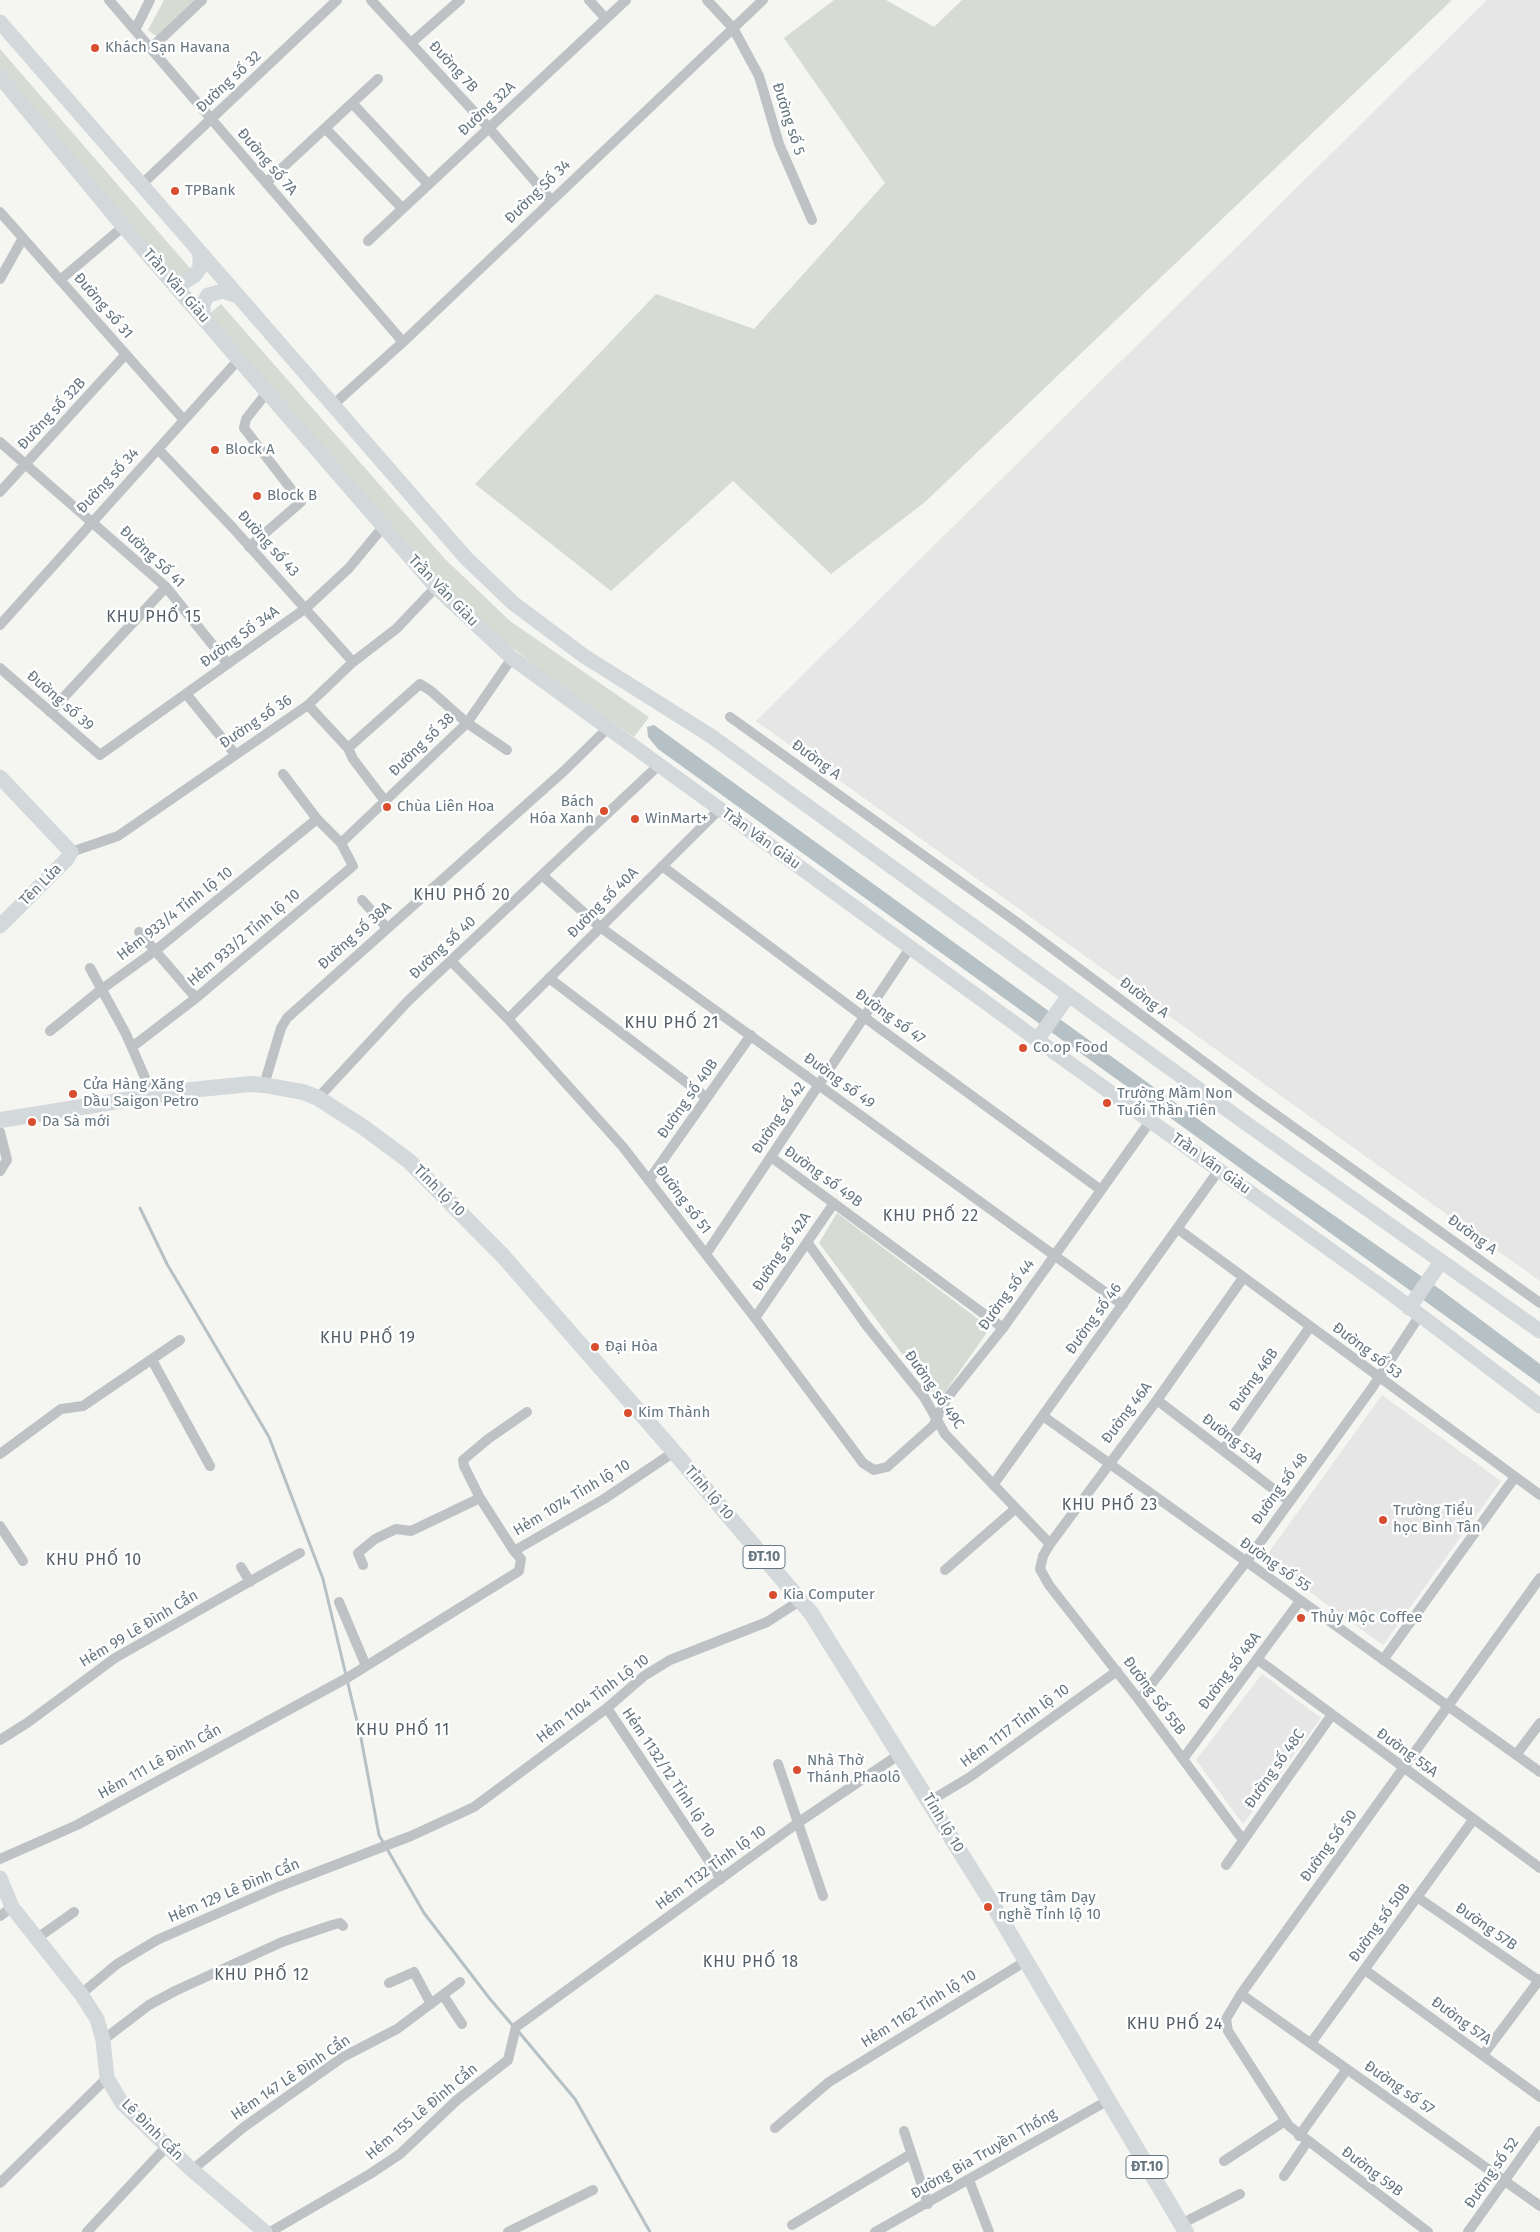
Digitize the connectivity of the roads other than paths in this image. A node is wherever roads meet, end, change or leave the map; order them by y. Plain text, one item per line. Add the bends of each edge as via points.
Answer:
1 (109, 0) edge
2 (150, 0) edge
3 (202, 0) edge
4 (337, 0) edge
5 (370, 0) edge
6 (460, 0) edge
7 (589, 0) edge
8 (626, 0) edge
9 (707, 0) edge
10 (763, 0) edge
11 (606, 19) junction
12 (0, 22) edge
13 (733, 28) junction
14 (135, 30) junction
15 (411, 43) junction
16 (150, 49) junction
17 (378, 79) dead end
18 (1, 80) edge
19 (352, 103) junction
20 (210, 120) junction
21 (325, 128) junction
22 (489, 128) junction
23 (266, 183) junction
24 (428, 184) junction
25 (141, 185) junction
26 (551, 200) junction
27 (402, 208) junction
28 (0, 212) edge
29 (812, 220) dead end
30 (124, 226) junction
31 (23, 238) junction
32 (368, 241) dead end
33 (200, 253) junction
34 (0, 279) edge
35 (60, 280) junction
36 (172, 280) junction
37 (237, 296) junction
38 (206, 320) junction
39 (403, 342) junction
40 (125, 355) junction
41 (240, 358) junction
42 (268, 391) junction
43 (333, 405) junction
44 (184, 420) junction
45 (0, 442) edge
46 (158, 450) junction
47 (26, 464) junction
48 (0, 492) edge
49 (91, 521) junction
50 (383, 527) junction
51 (250, 546) junction
52 (166, 587) junction
53 (436, 587) junction
54 (306, 608) junction
55 (0, 625) edge
56 (512, 658) junction
57 (353, 662) junction
58 (228, 664) junction
59 (0, 668) edge
60 (187, 695) junction
61 (308, 705) junction
62 (50, 712) junction
63 (730, 717) dead end
64 (466, 723) junction
65 (608, 728) junction
66 (348, 748) junction
67 (507, 750) dead end
68 (235, 754) junction
69 (100, 755) joint
70 (659, 765) junction
71 (283, 774) dead end
72 (0, 777) edge
73 (385, 801) junction
74 (720, 809) junction
75 (317, 819) junction
76 (341, 843) junction
77 (71, 852) junction
78 (662, 866) junction
79 (542, 875) junction
80 (362, 900) dead end
81 (1, 923) edge
82 (600, 927) junction
83 (387, 928) junction
84 (139, 932) dead end
85 (910, 948) junction
86 (156, 950) junction
87 (451, 961) junction
88 (90, 968) dead end
89 (549, 978) junction
90 (102, 989) junction
91 (196, 998) junction
92 (1066, 999) junction
93 (864, 1017) junction
94 (508, 1019) junction
95 (50, 1031) dead end
96 (751, 1035) junction
97 (1040, 1036) junction
98 (132, 1047) junction
99 (264, 1085) junction
100 (819, 1085) junction
101 (153, 1096) junction
102 (318, 1098) junction
103 (707, 1098) junction
104 (0, 1120) edge
105 (1151, 1120) junction
106 (0, 1132) edge
107 (771, 1157) junction
108 (1220, 1170) junction
109 (0, 1171) edge
110 (650, 1180) junction
111 (1101, 1190) junction
112 (834, 1203) junction
113 (1178, 1229) junction
114 (807, 1242) junction
115 (706, 1254) junction
116 (1055, 1255) junction
117 (1441, 1262) junction
118 (1243, 1278) junction
119 (1540, 1303) edge
120 (1123, 1305) junction
121 (1414, 1311) junction
122 (755, 1318) junction
123 (1310, 1327) junction
124 (1003, 1328) junction
125 (1540, 1331) edge
126 (180, 1340) dead end
127 (152, 1360) junction
128 (1379, 1378) junction
129 (1157, 1400) junction
130 (1540, 1406) edge
131 (527, 1412) dead end
132 (1043, 1416) junction
133 (936, 1422) junction
134 (1223, 1450) junction
135 (674, 1452) junction
136 (0, 1454) edge
137 (1108, 1464) junction
138 (210, 1466) dead end
139 (874, 1470) joint
140 (1515, 1477) junction
141 (993, 1485) junction
142 (1540, 1495) edge
143 (480, 1498) junction
144 (1290, 1501) junction
145 (1015, 1509) junction
146 (0, 1526) edge
147 (1050, 1544) junction
148 (514, 1551) junction
149 (300, 1553) dead end
150 (23, 1561) dead end
151 (1246, 1562) junction
152 (363, 1565) dead end
153 (241, 1566) dead end
154 (1040, 1569) joint
155 (945, 1570) dead end
156 (1540, 1578) edge
157 (250, 1582) junction
158 (801, 1600) junction
159 (1300, 1601) junction
160 (338, 1602) dead end
161 (1257, 1659) junction
162 (1383, 1660) junction
163 (366, 1666) junction
164 (1117, 1671) junction
165 (355, 1672) joint
166 (1139, 1700) junction
167 (1447, 1706) junction
168 (607, 1708) junction
169 (1331, 1716) junction
170 (1540, 1722) edge
171 (0, 1740) edge
172 (900, 1754) junction
173 (1516, 1755) junction
174 (1182, 1759) junction
175 (778, 1764) dead end
176 (1403, 1768) junction
177 (1540, 1772) edge
178 (930, 1801) junction
179 (1473, 1820) junction
180 (800, 1822) junction
181 (411, 1836) joint
182 (1243, 1840) junction
183 (0, 1859) edge
184 (1226, 1865) dead end
185 (1540, 1868) edge
186 (0, 1878) edge
187 (721, 1879) junction
188 (823, 1896) dead end
189 (1417, 1897) junction
190 (6, 1911) edge
191 (74, 1912) dead end
192 (343, 1926) dead end
193 (36, 1939) junction
194 (1026, 1961) junction
195 (1365, 1970) junction
196 (1539, 1980) edge
197 (460, 1982) dead end
198 (389, 1983) dead end
199 (81, 1994) junction
200 (443, 1994) junction
201 (1241, 1994) junction
202 (431, 2004) junction
203 (541, 2007) joint
204 (462, 2024) dead end
205 (103, 2040) junction
206 (1311, 2043) junction
207 (1483, 2055) junction
208 (1347, 2069) junction
209 (107, 2078) junction
210 (1540, 2096) edge
211 (1107, 2101) junction
212 (1285, 2121) junction
213 (776, 2128) dead end
214 (904, 2131) dead end
215 (1540, 2131) edge
216 (1303, 2139) junction
217 (167, 2146) junction
218 (911, 2154) junction
219 (1224, 2161) dead end
220 (192, 2170) junction
221 (1284, 2176) dead end
222 (969, 2180) junction
223 (1504, 2181) junction
224 (0, 2183) edge
225 (594, 2190) dead end
226 (1240, 2194) dead end
227 (928, 2204) junction
228 (1540, 2206) edge
229 (792, 2225) dead end
230 (1184, 2228) edge
231 (87, 2232) edge
232 (265, 2232) edge
233 (270, 2232) edge
234 (508, 2232) edge
235 (876, 2232) edge
236 (989, 2232) edge
237 (1428, 2232) edge
238 (1468, 2232) edge

1 - 14 street, Đường số 7A
2 - 14 street
3 - 16 street
4 - 20 street, Đường số 32
5 - 15 street, Đường 7B
6 - 15 street
7 - 11 street
8 - 11 street, Đường 32A
9 - 13 street
10 - 13 street, Đường Số 34
11 - 22 street, Đường 32A
12 - 25 main road
13 - 26 street, Đường Số 34
13 - 29 street, Đường số 5 via 759,76 779,144
14 - 16 street, Đường số 7A
15 - 22 street, Đường 7B
16 - 20 street, Đường số 7A
17 - 19 street
18 - 30 main road, Trần Văn Giàu
19 - 21 street
19 - 24 street
20 - 23 street, Đường số 7A
20 - 25 street, Đường số 32
21 - 23 street
21 - 27 street
22 - 24 street, Đường 32A
22 - 26 street, Đường 7B
23 - 39 street, Đường số 7A
24 - 27 street, Đường 32A
25 - 33 main road
26 - 39 street, Đường Số 34
27 - 32 street, Đường 32A
28 - 31 street, Đường số 31
30 - 35 street
30 - 36 main road, Trần Văn Giàu
31 - 34 street
31 - 35 street, Đường số 31
33 - 36 main road via 200,268 194,276 184,282
33 - 37 main road
35 - 40 street, Đường số 31
36 - 38 main road, Trần Văn Giàu
37 - 38 main road via 224,291 208,295 203,304
37 - 43 main road
38 - 41 main road, Trần Văn Giàu
39 - 43 street, Đường Số 34
40 - 44 street, Đường số 31
40 - 47 street, Đường số 32B
41 - 42 main road, Trần Văn Giàu
41 - 44 street, Đường số 34
42 - 50 main road, Trần Văn Giàu
42 - 51 street via 243,423 244,428 301,502
43 - 92 main road via 466,558 513,603 584,656 698,727
44 - 46 street, Đường số 34
45 - 47 street, Đường Số 41
46 - 49 street, Đường số 34
46 - 51 street, Đường số 43
47 - 48 street, Đường số 32B
47 - 49 street, Đường Số 41
49 - 52 street, Đường Số 41
49 - 55 street, Đường số 34
50 - 53 main road, Trần Văn Giàu
50 - 54 street, Đường Số 34A via 350,568
51 - 54 street, Đường số 43
52 - 58 street, Đường Số 41
52 - 62 street
53 - 56 main road, Trần Văn Giàu
53 - 57 street, Đường số 36 via 396,629
54 - 57 street, Đường số 43
54 - 58 street, Đường Số 34A
56 - 64 street, Đường số 38
56 - 65 main road, Trần Văn Giàu
57 - 61 street, Đường số 36
58 - 60 street, Đường Số 34A
59 - 62 street, Đường số 39
60 - 68 street
60 - 69 street, Đường Số 34A
61 - 66 street
61 - 68 street, Đường số 36
62 - 69 street, Đường số 39
63 - 119 street, Đường A
64 - 66 street via 420,684
64 - 67 street
64 - 73 street, Đường số 38
65 - 70 main road, Trần Văn Giàu
65 - 83 street, Đường số 38A
66 - 73 street
68 - 77 street, Đường số 36 via 118,836
70 - 74 main road, Trần Văn Giàu
70 - 79 street, Đường số 40
71 - 75 street
72 - 77 main road, Tên Lửa
73 - 76 street, Đường số 38
74 - 78 street, Đường số 40A
74 - 85 main road, Trần Văn Giàu
75 - 76 street
75 - 86 street, Hẻm 933/4 Tỉnh lộ 10
76 - 91 street, Hẻm 933/2 Tỉnh lộ 10 via 353,866
77 - 81 main road, Tên Lửa via 68,859
78 - 82 street, Đường số 40A
78 - 93 street, Đường số 47
79 - 82 street, Đường số 49
79 - 87 street, Đường số 40
80 - 83 street
82 - 89 street, Đường số 40A
82 - 96 street, Đường số 49
83 - 99 street, Đường số 38A via 283,1023
84 - 86 street
85 - 93 street, Đường số 42
85 - 97 main road, Trần Văn Giàu
86 - 90 street, Hẻm 933/4 Tỉnh lộ 10
86 - 91 street
87 - 94 street, Đường số 51
87 - 102 street, Đường số 40 via 408,1001
88 - 90 street
89 - 94 street, Đường số 40A
89 - 103 street
90 - 95 street, Hẻm 933/4 Tỉnh lộ 10
90 - 98 street
91 - 98 street, Hẻm 933/2 Tỉnh lộ 10
92 - 97 main road
92 - 117 main road
93 - 100 street, Đường số 42
93 - 111 street, Đường số 47
94 - 110 street, Đường số 51
96 - 100 street, Đường số 49
96 - 103 street, Đường số 40B
97 - 105 main road, Trần Văn Giàu
98 - 101 street
99 - 101 main road, Tỉnh lộ 10 / ĐT.10
99 - 102 main road, Tỉnh lộ 10 / ĐT.10
100 - 107 street, Đường số 42
100 - 116 street, Đường số 49
101 - 104 main road, Tỉnh lộ 10 / ĐT.10
102 - 135 main road, Tỉnh lộ 10 / ĐT.10 via 363,1127 416,1168 503,1256
103 - 110 street, Đường số 40B
105 - 108 main road, Trần Văn Giàu
105 - 111 street, Đường số 44
106 - 109 street via 7,1160
107 - 112 street, Đường số 49B
107 - 115 street, Đường số 42
108 - 113 street, Đường số 46
108 - 121 main road, Trần Văn Giàu
110 - 115 street, Đường số 51
111 - 116 street, Đường số 44
112 - 114 street, Đường số 42A
112 - 124 street, Đường số 49B
113 - 118 street, Đường số 53
113 - 120 street, Đường số 46
114 - 122 street, Đường số 42A
114 - 133 street, Đường số 49C via 867,1326 924,1397
115 - 122 street, Đường số 51
116 - 120 street, Đường số 49
116 - 124 street, Đường số 44
117 - 121 main road
117 - 125 main road
118 - 123 street, Đường số 53
118 - 129 street, Đường 46A
120 - 132 street, Đường số 46
121 - 128 street, Đường số 48
121 - 130 main road, Trần Văn Giàu
122 - 139 street, Đường số 51 via 863,1463
123 - 128 street, Đường số 53
123 - 134 street, Đường 46B
124 - 133 street, Đường số 44 via 947,1398
126 - 127 street
127 - 136 street via 83,1406 61,1409
127 - 138 street
128 - 140 street, Đường số 53
128 - 144 street, Đường số 48
129 - 134 street, Đường 53A
129 - 137 street, Đường 46A
131 - 143 street via 463,1460
132 - 137 street, Đường số 55
132 - 141 street, Đường số 46
133 - 139 street, Đường số 44 via 886,1467
133 - 141 street, Đường số 49C
134 - 144 street, Đường 53A
135 - 148 street, Hẻm 1074 Tỉnh lộ 10 via 604,1499
135 - 158 main road, Tỉnh lộ 10 / ĐT.10
137 - 147 street, Đường 46A
137 - 151 street, Đường số 55
140 - 142 street, Đường số 53
140 - 162 street
141 - 145 street, Đường số 49C
143 - 148 street
143 - 152 street via 411,1531 396,1529 375,1539 358,1553
144 - 151 street, Đường số 48
145 - 147 street, Đường số 49C
145 - 155 street
146 - 150 street
147 - 154 street, Đường 46A
148 - 163 street, Hẻm 1074 Tỉnh lộ 10 via 521,1559 519,1570
149 - 157 street, Hẻm 99 Lê Đình Cẩn
151 - 159 street, Đường số 55
151 - 166 street, Đường số 48
153 - 157 street
154 - 164 street, Đường Số 55B via 1049,1586
156 - 167 street, Đường Số 50
157 - 171 street, Hẻm 99 Lê Đình Cẩn via 115,1658
158 - 168 street, Hẻm 1104 Tỉnh Lộ 10 via 766,1622 670,1660 644,1676
158 - 172 main road, Tỉnh lộ 10 / ĐT.10
159 - 161 street, Đường số 48A
159 - 162 street, Đường số 55
160 - 163 street
161 - 169 street, Đường 55A
161 - 174 street, Đường số 48A
162 - 167 street, Đường số 55
163 - 165 street, Hẻm 1074 Tỉnh lộ 10
164 - 166 street, Đường Số 55B
164 - 178 street, Hẻm 1117 Tỉnh lộ 10 via 979,1772
165 - 183 street, Hẻm 111 Lê Đình Cẩn via 77,1825
166 - 174 street, Đường Số 55B
167 - 173 street, Đường số 55
167 - 176 street, Đường Số 50
168 - 181 street, Hẻm 1104 Tỉnh Lộ 10 via 474,1807
168 - 187 street, Hẻm 1132/12 Tỉnh lộ 10
169 - 176 street, Đường 55A
169 - 182 street, Đường số 48C
170 - 173 street
172 - 178 main road, Tỉnh lộ 10 / ĐT.10
172 - 180 street, Hẻm 1132 Tỉnh lộ 10
173 - 177 street, Đường số 55
174 - 182 street, Đường Số 55B
175 - 180 street
176 - 179 street, Đường 55A
176 - 201 street, Đường Số 50
178 - 194 main road, Tỉnh lộ 10 / ĐT.10
179 - 185 street, Đường 55A
179 - 189 street, Đường số 50B
180 - 187 street, Hẻm 1132 Tỉnh lộ 10
180 - 188 street
181 - 199 street, Hẻm 129 Lê Đình Cẩn via 157,1940 117,1964
182 - 184 street, Đường số 48C
186 - 190 main road, Lê Đình Cẩn
187 - 203 street, Hẻm 1132 Tỉnh lộ 10
189 - 195 street, Đường số 50B
189 - 196 street, Đường 57B
190 - 193 main road, Lê Đình Cẩn
191 - 193 street
192 - 205 street via 340,1923 332,1925 282,1942 175,1990 149,2005
193 - 199 main road, Lê Đình Cẩn
194 - 211 main road, Tỉnh lộ 10 / ĐT.10
194 - 213 street, Hẻm 1162 Tỉnh lộ 10 via 829,2082
195 - 206 street, Đường số 50B
195 - 207 street, Đường 57A
196 - 207 street
197 - 200 street, Hẻm 147 Lê Đình Cẩn
198 - 202 street via 414,1972
199 - 205 main road, Lê Đình Cẩn via 97,2019
200 - 202 street, Hẻm 147 Lê Đình Cẩn
200 - 204 street
201 - 206 street, Đường số 57
201 - 212 street, Đường Số 50 via 1227,2014 1226,2027
202 - 220 street, Hẻm 147 Lê Đình Cẩn via 397,2029 343,2057 244,2127
203 - 233 street, Hẻm 155 Lê Đình Cẩn via 516,2027 508,2060 457,2100 400,2154
205 - 209 main road, Lê Đình Cẩn
206 - 208 street, Đường số 57
207 - 210 street, Đường 57A
208 - 216 street
208 - 223 street, Đường số 57
209 - 217 main road, Lê Đình Cẩn via 122,2103
209 - 224 street
211 - 222 street, Đường Bia Truyền Thống
211 - 230 main road, Tỉnh lộ 10 / ĐT.10
212 - 216 street, Đường Số 50
212 - 219 street
214 - 218 street
215 - 223 street, Đường số 52
216 - 221 street
216 - 237 street, Đường 59B
217 - 220 main road, Lê Đình Cẩn
217 - 231 street
218 - 227 street
218 - 229 street
220 - 232 main road, Lê Đình Cẩn
222 - 227 street, Đường Bia Truyền Thống
222 - 236 street
223 - 228 street, Đường số 57
223 - 238 street, Đường số 52
225 - 234 street
226 - 230 street
227 - 235 street, Đường Bia Truyền Thống

